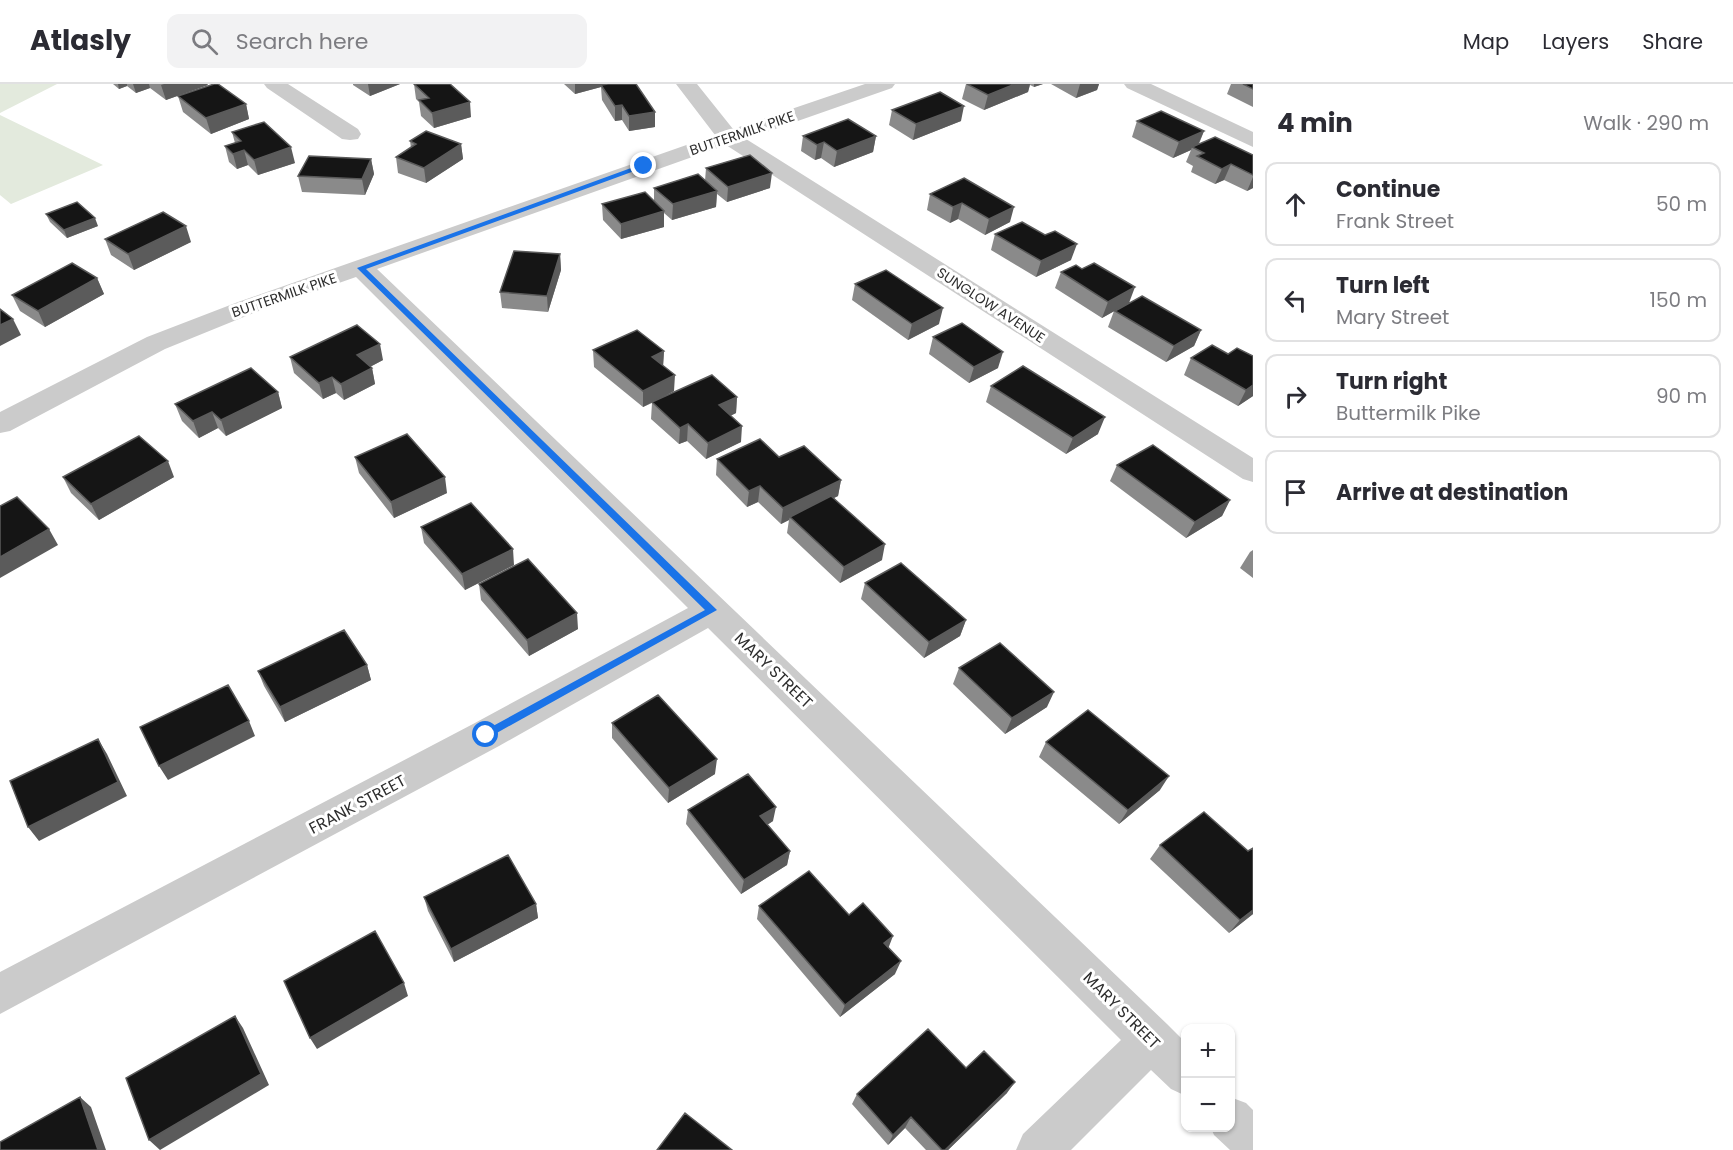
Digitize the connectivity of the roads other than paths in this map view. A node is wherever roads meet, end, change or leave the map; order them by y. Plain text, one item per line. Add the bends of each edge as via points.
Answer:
1 (274, 84) edge
2 (686, 84) edge
3 (885, 84) edge
4 (1134, 84) edge
5 (350, 134) dead end
6 (728, 137) junction
7 (1253, 140) edge
8 (361, 268) junction
9 (0, 424) edge
10 (1253, 472) edge
11 (712, 610) junction
12 (0, 994) edge
13 (1152, 1039) junction
14 (1181, 1070) edge
15 (1235, 1124) edge
16 (1253, 1141) edge
17 (1039, 1150) edge

1 - 5 street
2 - 6 street, SUNGLOW AVENUE
3 - 6 street, BUTTERMILK PIKE
4 - 7 street
6 - 8 street, BUTTERMILK PIKE
6 - 10 street, SUNGLOW AVENUE
8 - 9 street, BUTTERMILK PIKE via 156,344
8 - 11 street, MARY STREET
11 - 12 street, FRANK STREET
11 - 13 street, MARY STREET
13 - 14 street, MARY STREET
13 - 17 street
15 - 16 street

